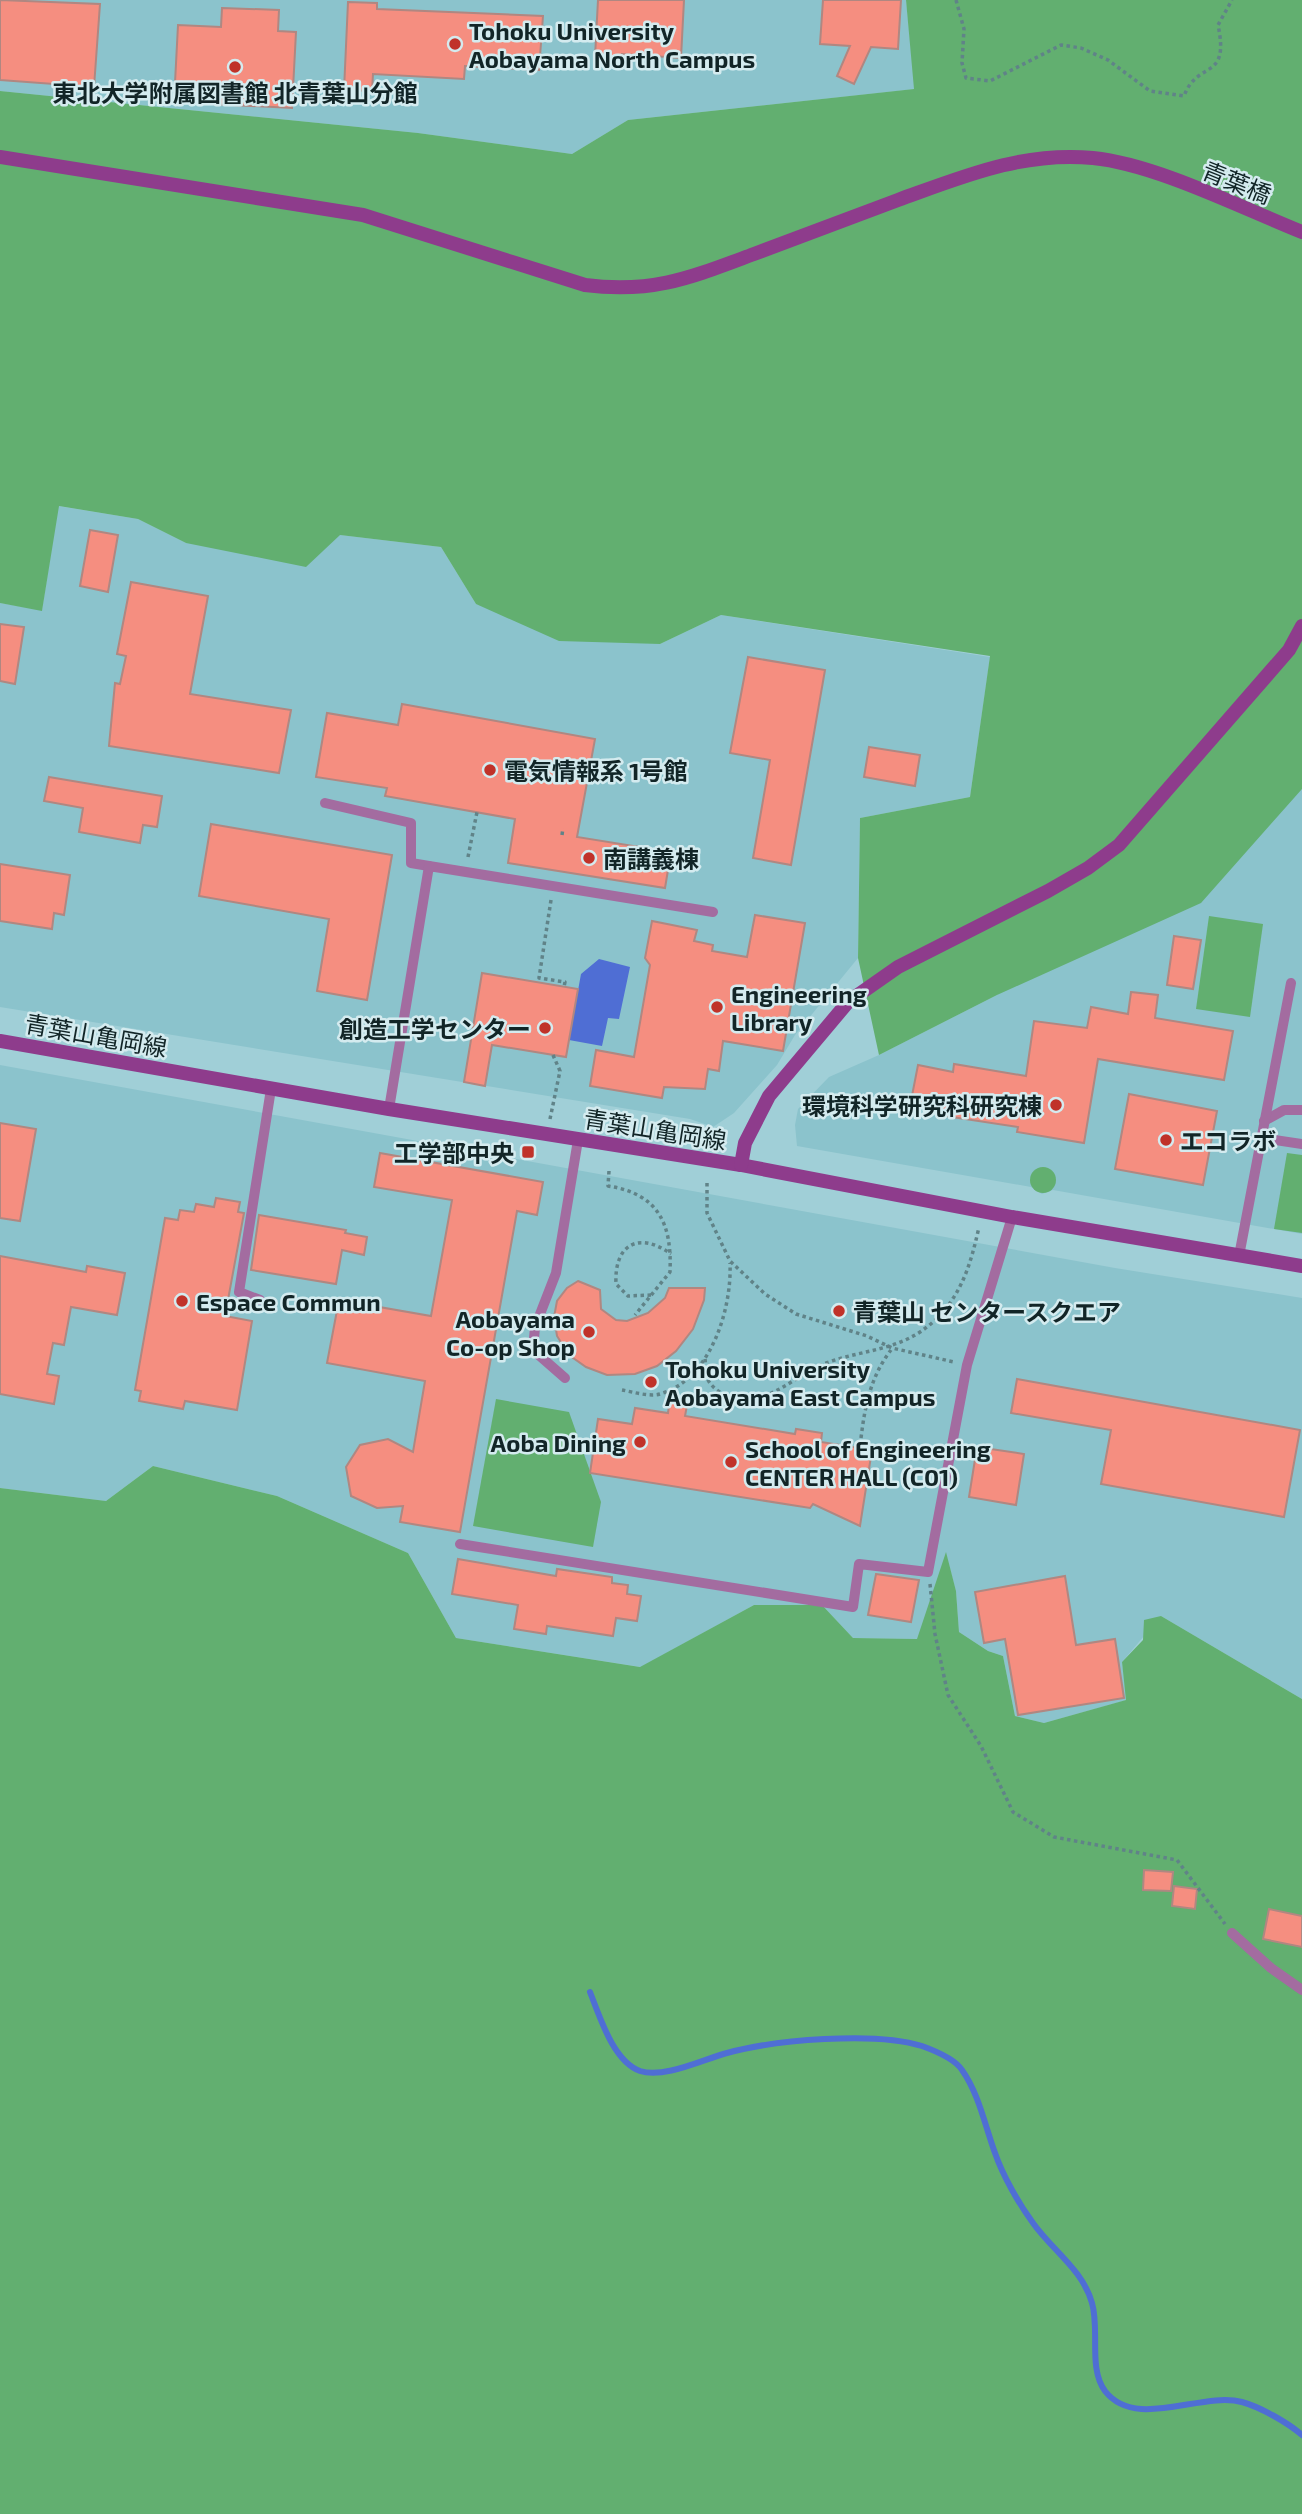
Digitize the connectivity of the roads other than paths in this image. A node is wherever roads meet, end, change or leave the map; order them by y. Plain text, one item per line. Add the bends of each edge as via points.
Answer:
1 (0, 156) edge
2 (1302, 232) edge
3 (1302, 626) edge
4 (325, 803) dead end
5 (429, 866) junction
6 (713, 912) dead end
7 (1291, 983) dead end
8 (0, 1041) edge
9 (271, 1088) junction
10 (389, 1109) junction
11 (1302, 1110) edge
12 (1264, 1121) junction
13 (1261, 1138) junction
14 (578, 1140) junction
15 (1302, 1144) edge
16 (741, 1165) junction
17 (1012, 1217) junction
18 (1239, 1255) junction
19 (1302, 1266) edge
20 (260, 1300) dead end
21 (565, 1378) dead end
22 (460, 1544) dead end
23 (1232, 1933) road end
24 (1302, 1990) edge

1 - 2 street, 青葉橋 via 363,215 585,285 618,289 645,289 704,273 1010,162 1113,161
3 - 16 street via 1289,650 1119,845 1088,869 898,967 848,1002 769,1096 745,1143
4 - 5 lane via 411,823 411,863
5 - 6 lane
5 - 10 lane
7 - 12 lane
8 - 9 street, 青葉山亀岡線
9 - 10 street, 青葉山亀岡線
9 - 20 lane via 239,1292
10 - 14 street, 青葉山亀岡線
11 - 12 lane via 1284,1110
12 - 13 lane
13 - 15 lane
13 - 18 lane
14 - 16 street, 青葉山亀岡線
14 - 21 lane via 556,1273 534,1338 534,1350
16 - 17 street, 青葉山亀岡線
17 - 18 street, 青葉山亀岡線
17 - 22 lane via 967,1364 929,1572 859,1564 853,1608
18 - 19 street, 青葉山亀岡線
23 - 24 lane

